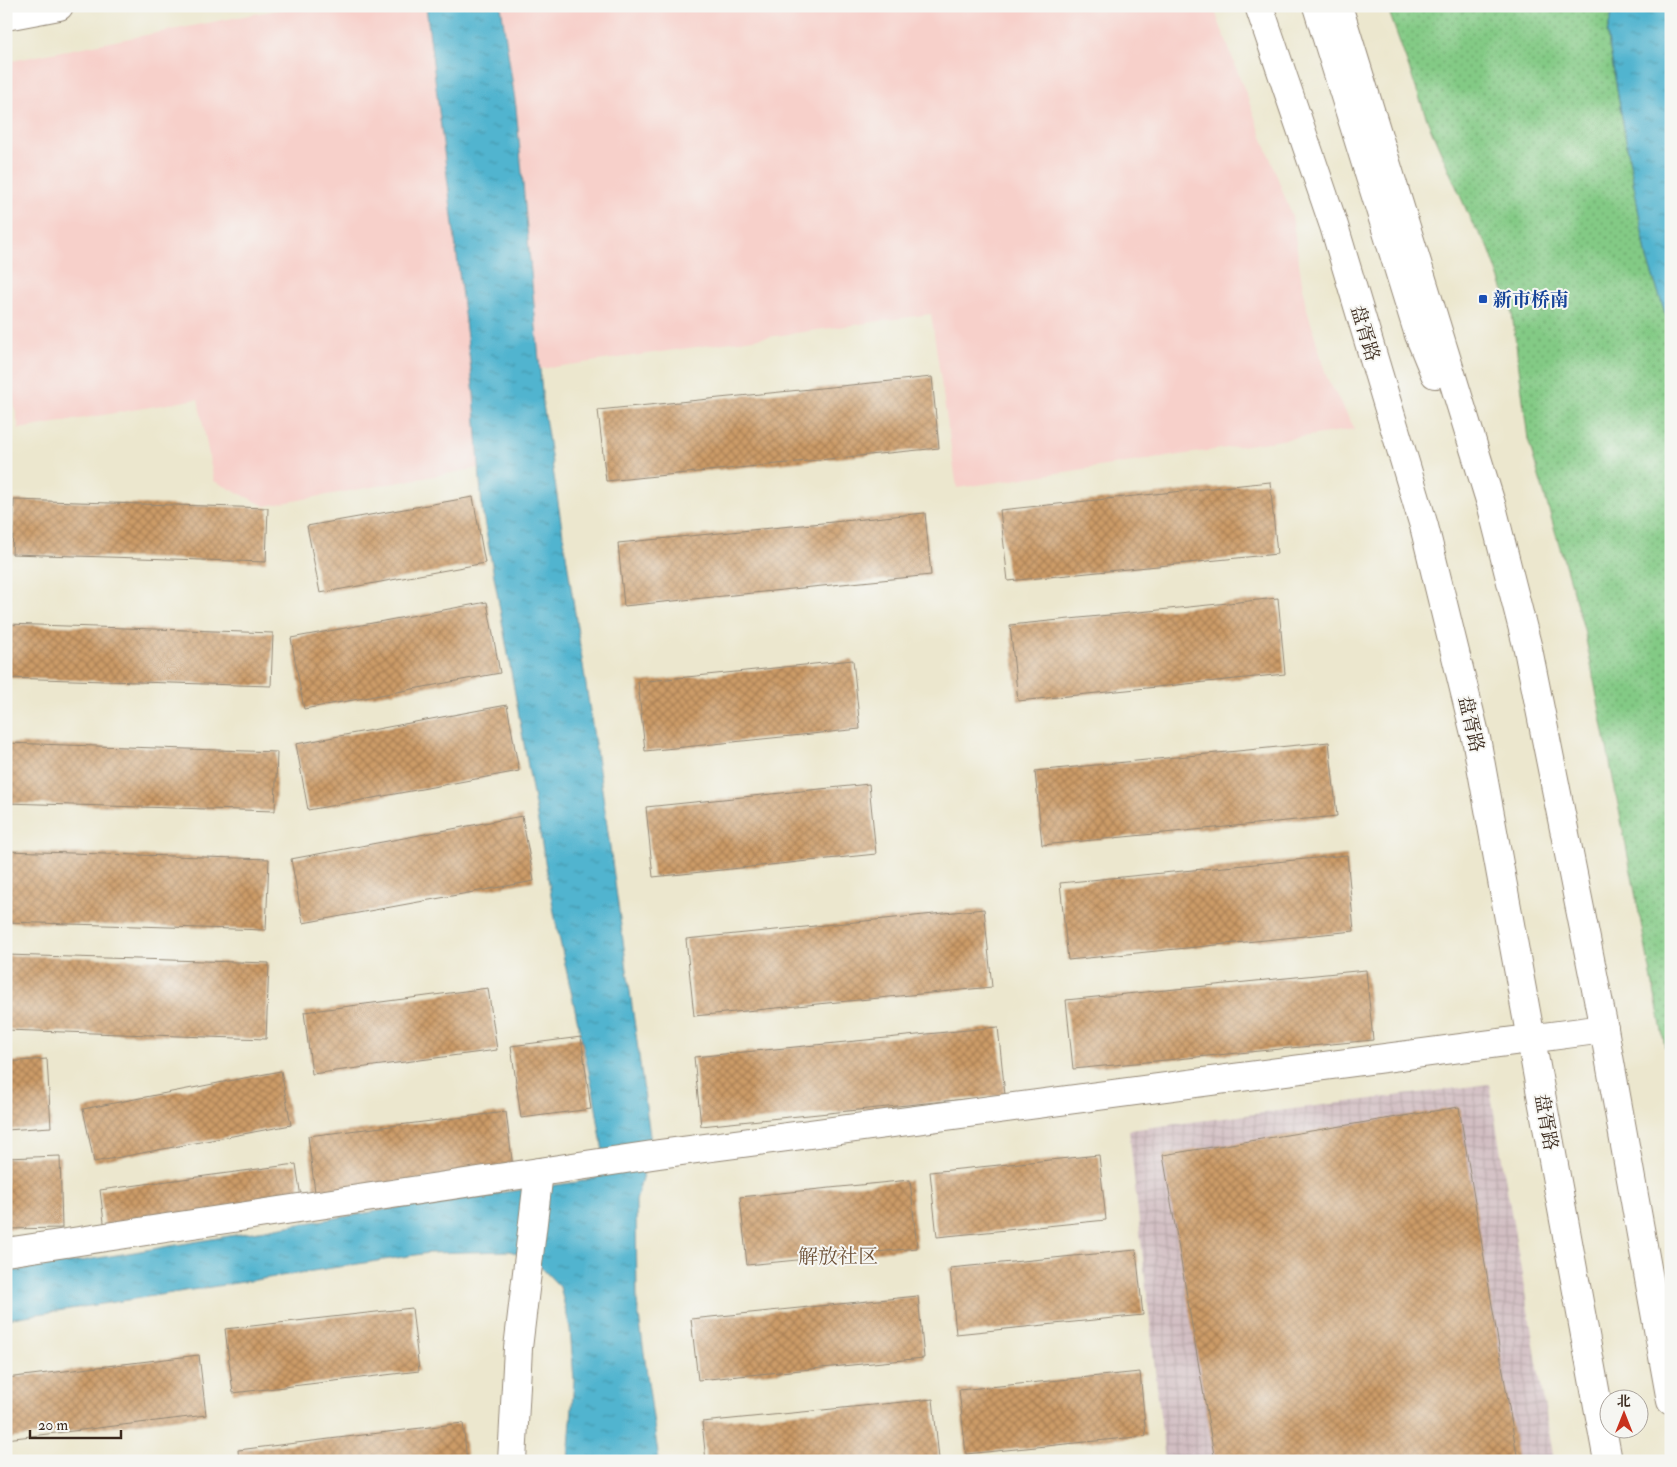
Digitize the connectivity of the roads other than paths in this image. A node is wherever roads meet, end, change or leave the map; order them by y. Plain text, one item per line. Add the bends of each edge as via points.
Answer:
1 (59, 6) edge
2 (1260, 6) edge
3 (1276, 6) edge
4 (1318, 6) edge
5 (1338, 6) edge
6 (6, 16) edge
7 (1492, 507) junction
8 (1424, 526) junction
9 (1604, 1030) junction
10 (1532, 1038) junction
11 (538, 1177) junction
12 (6, 1252) edge
13 (1671, 1401) edge
14 (512, 1461) edge
15 (1608, 1461) edge

1 - 6 main road
2 - 8 main road, 盘胥路 via 1334,226
3 - 8 main road via 1388,359
4 - 7 main road via 1419,335
5 - 7 main road
7 - 9 main road via 1528,649
8 - 10 main road, 盘胥路 via 1476,738
9 - 10 main road
9 - 13 main road
10 - 11 main road via 660,1154
10 - 15 main road, 盘胥路
11 - 12 main road
11 - 14 main road via 518,1348

